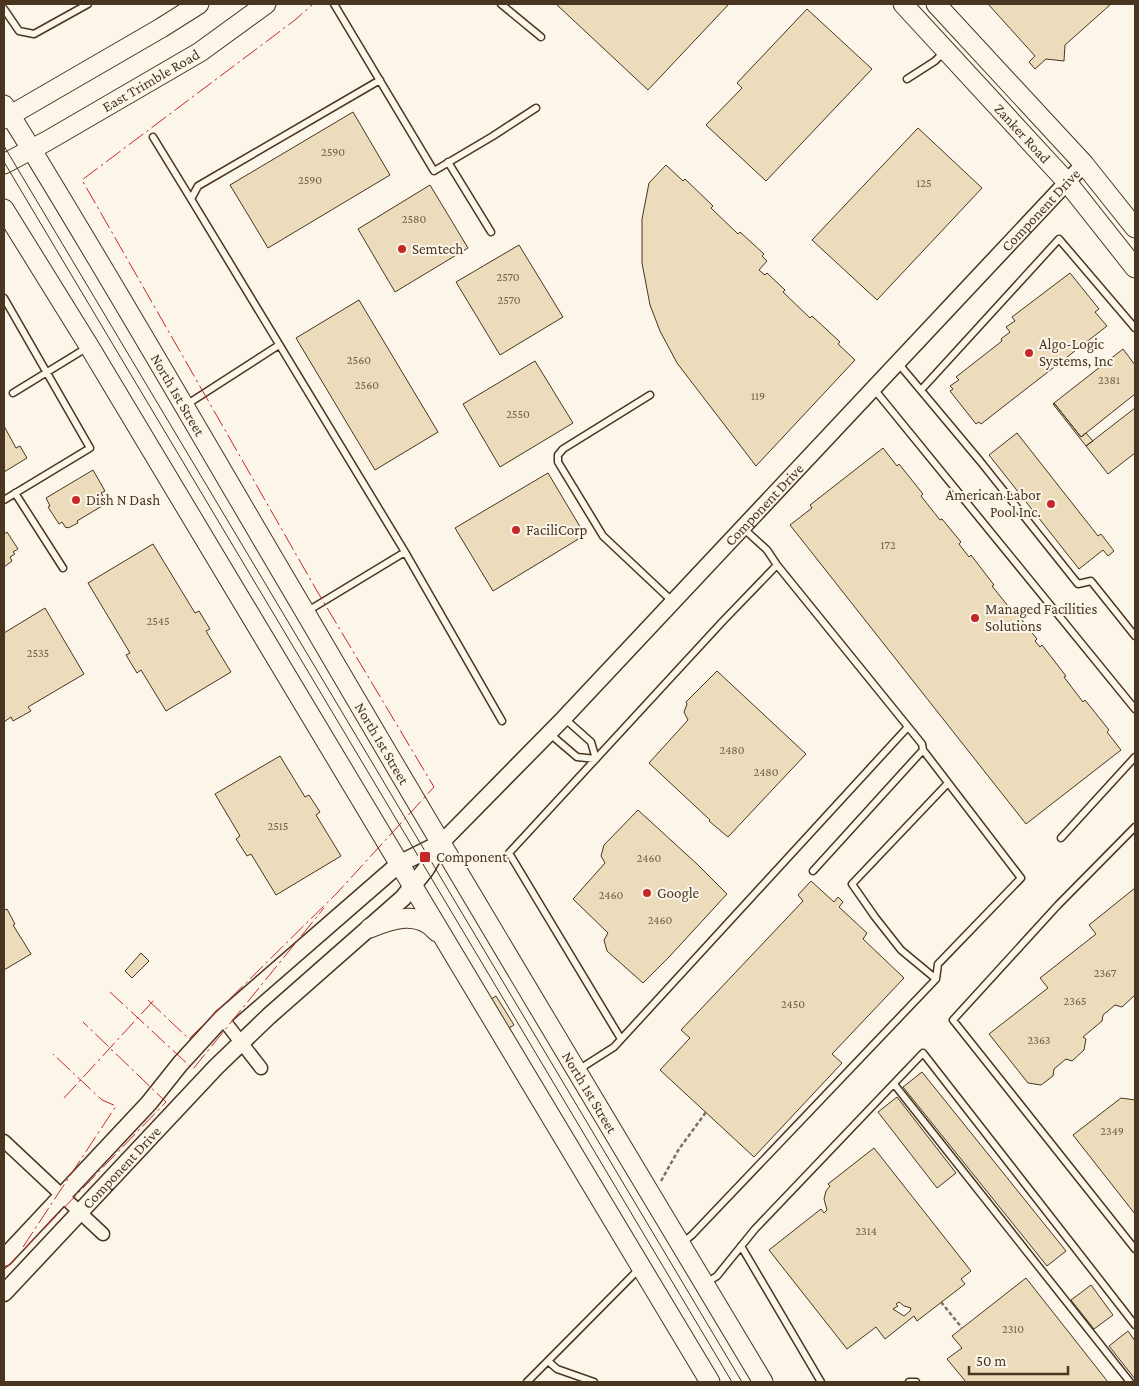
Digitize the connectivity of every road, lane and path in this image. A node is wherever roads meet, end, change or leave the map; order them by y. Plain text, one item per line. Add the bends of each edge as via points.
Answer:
1 (88, 4) edge
2 (266, 4) edge
3 (334, 4) edge
4 (501, 4) edge
5 (903, 4) edge
6 (936, 4) edge
7 (194, 5) edge
8 (4, 9) edge
9 (541, 37) dead end
10 (946, 51) junction
11 (380, 80) junction
12 (907, 80) dead end
13 (536, 108) dead end
14 (6, 113) edge
15 (153, 137) dead end
16 (32, 150) junction
17 (448, 162) junction
18 (4, 164) edge
19 (1084, 164) junction
20 (1067, 182) junction
21 (191, 199) junction
22 (4, 209) edge
23 (1135, 228) edge
24 (490, 232) dead end
25 (1135, 268) edge
26 (4, 298) edge
27 (1135, 328) edge
28 (279, 345) junction
29 (89, 346) junction
30 (898, 363) junction
31 (46, 373) junction
32 (874, 388) junction
33 (921, 390) junction
34 (13, 393) dead end
35 (650, 395) dead end
36 (185, 406) junction
37 (15, 493) junction
38 (4, 500) edge
39 (743, 528) junction
40 (404, 552) junction
41 (777, 565) junction
42 (63, 568) dead end
43 (673, 602) junction
44 (305, 612) junction
45 (1135, 636) edge
46 (1135, 709) edge
47 (564, 718) junction
48 (502, 721) dead end
49 (908, 728) junction
50 (550, 734) junction
51 (923, 750) junction
52 (1135, 757) edge
53 (596, 760) junction
54 (948, 784) junction
55 (1135, 827) edge
56 (1061, 838) dead end
57 (441, 843) junction
58 (399, 864) junction
59 (813, 871) dead end
60 (413, 887) junction
61 (370, 928) junction
62 (450, 949) junction
63 (936, 979) junction
64 (222, 1018) junction
65 (621, 1039) junction
66 (241, 1043) junction
67 (260, 1068) dead end
68 (577, 1070) junction
69 (894, 1084) junction
70 (706, 1112) dead end
71 (4, 1141) edge
72 (660, 1182) dead end
73 (62, 1196) junction
74 (80, 1212) junction
75 (103, 1234) dead end
76 (681, 1244) junction
77 (741, 1246) junction
78 (1135, 1249) edge
79 (4, 1258) edge
80 (642, 1266) junction
81 (704, 1284) junction
82 (4, 1293) edge
83 (941, 1302) dead end
84 (1135, 1325) edge
85 (962, 1328) dead end
86 (548, 1361) junction
87 (527, 1382) edge
88 (594, 1382) edge
89 (710, 1382) edge
90 (763, 1382) edge
91 (821, 1382) edge
92 (909, 1382) edge
93 (916, 1382) edge
94 (1130, 1382) edge

1 - 8 lane via 34,34 19,31
2 - 16 main road, East Trimble Road via 200,52
3 - 11 lane
4 - 9 lane
5 - 10 main road, Zanker Road
6 - 19 main road, Zanker Road
7 - 14 main road
10 - 12 lane
10 - 20 main road, Zanker Road
11 - 17 lane via 434,171
11 - 21 lane via 198,186
13 - 17 lane
14 - 16 main road, North 1st Street
15 - 21 lane
16 - 18 main road, East Trimble Road
16 - 36 main road, North 1st Street
17 - 24 lane
19 - 20 street, Component Drive
19 - 23 main road, Zanker Road
20 - 25 main road, Zanker Road
20 - 30 street, Component Drive
21 - 28 lane
22 - 29 main road
26 - 31 lane
27 - 33 lane via 1059,239
28 - 36 lane
28 - 40 lane
29 - 31 lane
29 - 58 main road
30 - 32 street, Component Drive
30 - 33 lane
31 - 34 lane
31 - 37 lane via 90,448
32 - 39 street, Component Drive
32 - 46 lane
33 - 45 lane via 1078,584 1091,582
35 - 43 lane via 563,449 558,455 558,462 602,536
36 - 44 main road, North 1st Street
37 - 38 lane
37 - 42 lane
39 - 41 lane via 767,550
39 - 43 street, Component Drive
40 - 44 lane
40 - 48 lane
41 - 49 lane
41 - 53 lane
43 - 47 street, Component Drive
44 - 57 main road, North 1st Street
47 - 50 street, Component Drive
47 - 53 lane via 591,742
49 - 51 lane via 922,744
49 - 65 lane
50 - 53 lane via 576,757
50 - 57 street, Component Drive
51 - 54 lane
51 - 59 lane
52 - 56 lane
53 - 65 lane via 509,853
54 - 63 lane via 1020,878 938,964
54 - 63 lane via 852,884 901,950
55 - 78 lane via 1058,905 953,1020
57 - 58 main road, Component Drive
57 - 60 main road, Component Drive
57 - 68 main road, North 1st Street
58 - 60 main road
58 - 64 main road, Component Drive
60 - 61 main road, Component Drive
60 - 62 main road
61 - 62 main road via 392,919 419,920 430,924
61 - 66 main road, Component Drive
62 - 80 main road
63 - 76 lane
64 - 66 street
64 - 73 main road, Component Drive via 149,1103
65 - 68 lane
66 - 67 street
66 - 74 main road, Component Drive
68 - 76 main road, North 1st Street
69 - 77 lane
69 - 84 lane via 923,1053
69 - 94 lane
70 - 72 path
71 - 73 street
73 - 74 street
73 - 79 main road, Component Drive
74 - 75 street
74 - 82 main road, Component Drive
76 - 81 main road, North 1st Street
77 - 81 lane via 717,1276
77 - 91 lane
80 - 86 lane
80 - 89 main road
81 - 90 main road, North 1st Street
83 - 85 path
86 - 87 lane
86 - 88 lane via 557,1369
92 - 93 lane

